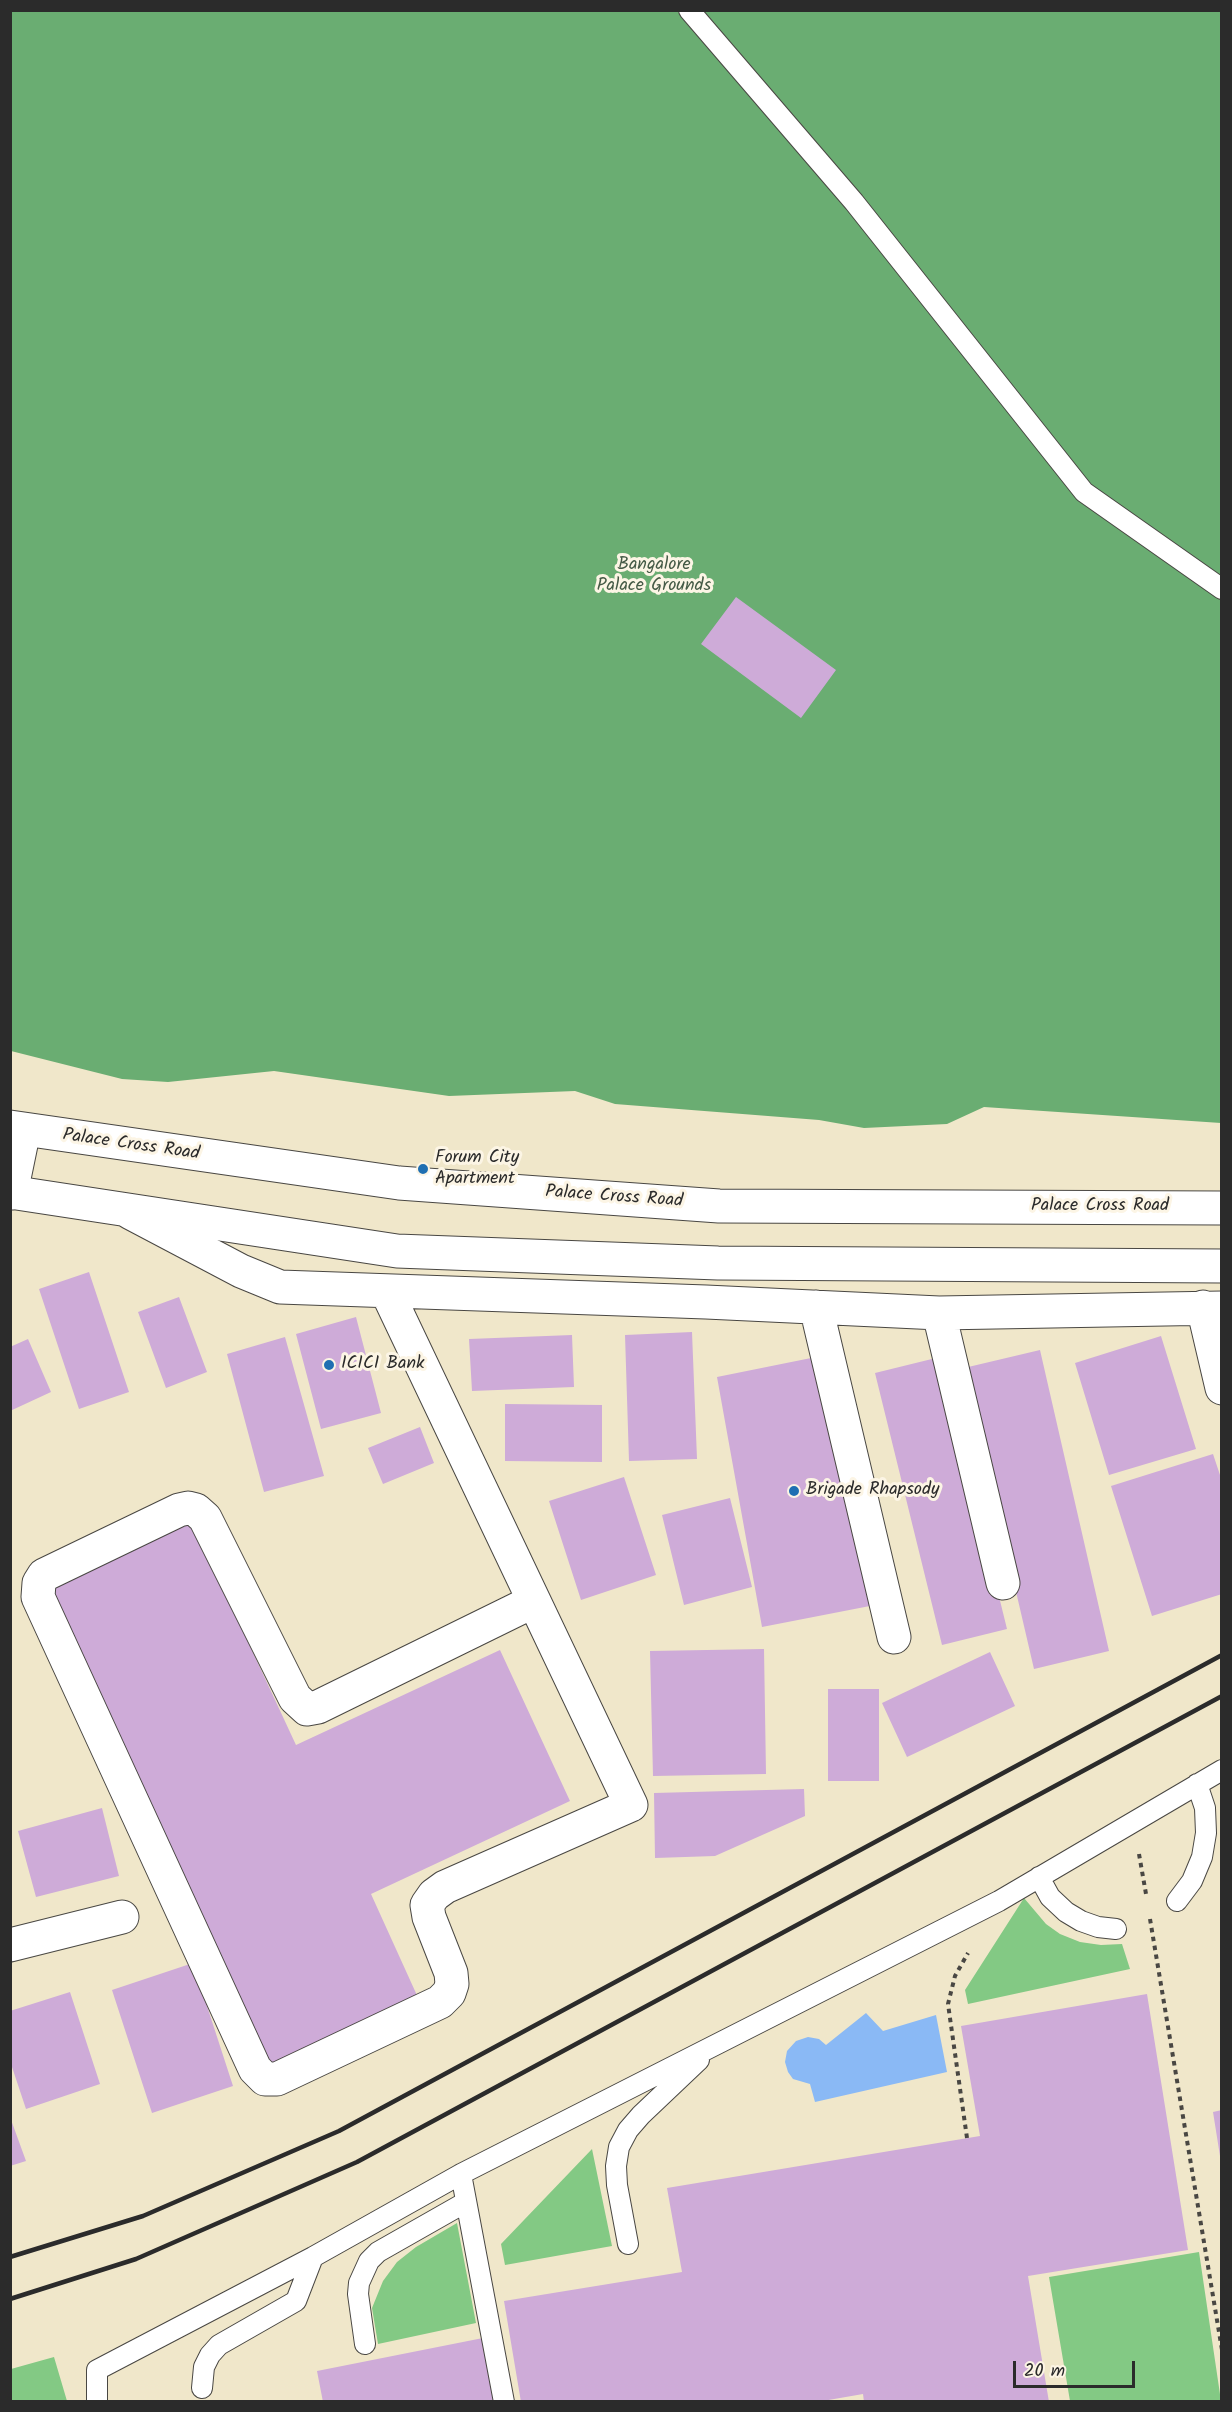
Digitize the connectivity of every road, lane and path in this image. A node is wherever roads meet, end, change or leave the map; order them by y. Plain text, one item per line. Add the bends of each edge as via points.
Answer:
1 (688, 10) edge
2 (1221, 589) edge
3 (17, 1129) edge
4 (11, 1192) edge
5 (1221, 1208) edge
6 (127, 1210) junction
7 (1221, 1266) edge
8 (387, 1292) junction
9 (816, 1307) junction
10 (1212, 1308) edge
11 (939, 1313) junction
12 (1221, 1388) edge
13 (1003, 1583) dead end
14 (534, 1601) junction
15 (894, 1637) dead end
16 (1221, 1770) edge
17 (1197, 1784) junction
18 (1134, 1821) junction
19 (1039, 1877) junction
20 (999, 1900) junction
21 (1177, 1901) dead end
22 (1148, 1903) dead end
23 (1150, 1915) dead end
24 (122, 1917) dead end
25 (1116, 1929) dead end
26 (10, 1945) edge
27 (714, 2046) junction
28 (967, 2138) dead end
29 (461, 2174) junction
30 (466, 2202) junction
31 (628, 2244) dead end
32 (313, 2257) junction
33 (365, 2344) dead end
34 (1221, 2350) edge
35 (202, 2388) dead end
36 (97, 2402) edge
37 (504, 2402) edge

1 - 2 lane via 855,202 1084,492
3 - 4 street
3 - 5 street, Palace Cross Road via 399,1184 719,1206
4 - 6 street
6 - 7 street via 397,1251 718,1263
6 - 8 street via 241,1271 280,1287
8 - 9 street
8 - 14 street
9 - 11 street
9 - 15 street
10 - 11 street
10 - 12 street
11 - 13 street
14 - 14 street via 631,1805 434,1895 427,1905 451,1973 449,1993 440,2002 276,2079 265,2079 255,2069 38,1597 39,1582 44,1575 179,1510 196,1510 205,1518 296,1698 307,1709
16 - 17 lane
17 - 18 lane
17 - 21 lane via 1206,1833 1202,1857 1192,1881
18 - 19 lane
18 - 22 path
19 - 20 lane
19 - 25 lane via 1050,1897 1066,1912 1098,1927
20 - 27 lane
20 - 28 path via 955,1976 948,2004
23 - 34 path
24 - 26 street
27 - 29 lane
27 - 31 lane via 640,2115 619,2147 616,2186
29 - 30 lane
29 - 32 lane
30 - 33 lane via 369,2260 358,2294
30 - 37 lane
32 - 35 lane via 296,2301 219,2345 204,2367
32 - 36 lane via 97,2370

